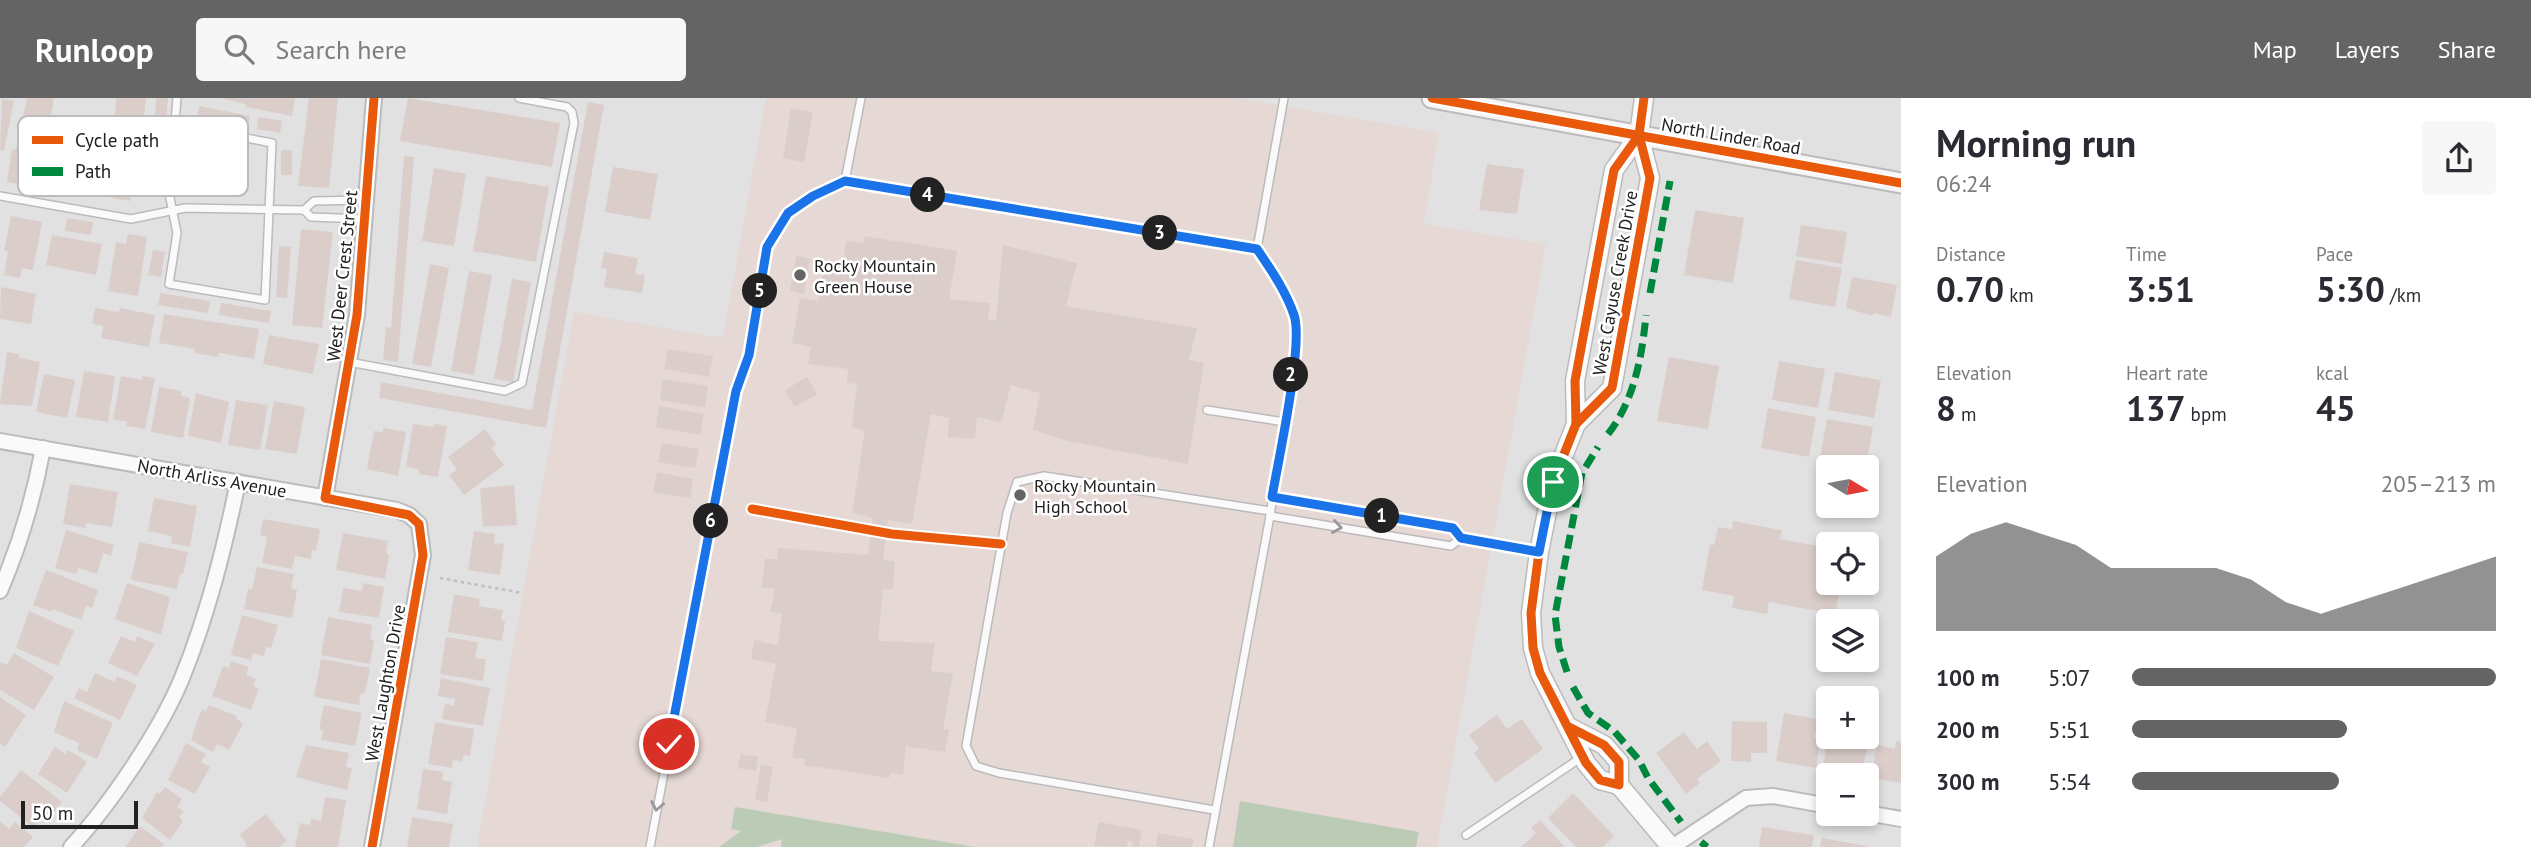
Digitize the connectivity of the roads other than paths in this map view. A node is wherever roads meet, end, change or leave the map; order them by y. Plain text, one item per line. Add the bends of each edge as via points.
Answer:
1 (177, 98) edge
2 (374, 98) edge
3 (519, 98) edge
4 (861, 98) edge
5 (1284, 98) edge
6 (1432, 98) edge
7 (1644, 98) edge
8 (175, 116) edge
9 (1639, 135) junction
10 (248, 138) edge
11 (845, 181) junction
12 (1901, 183) edge
13 (0, 196) edge
14 (170, 196) edge
15 (366, 200) junction
16 (269, 208) junction
17 (304, 210) junction
18 (174, 211) junction
19 (365, 219) junction
20 (1257, 249) junction
21 (349, 362) junction
22 (1207, 410) dead end
23 (1285, 422) junction
24 (1576, 424) junction
25 (0, 441) edge
26 (43, 448) junction
27 (238, 482) junction
28 (1272, 497) junction
29 (325, 498) junction
30 (1270, 514) junction
31 (419, 524) joint
32 (1461, 538) junction
33 (1539, 552) junction
34 (0, 591) edge
35 (1569, 727) junction
36 (1582, 756) junction
37 (1619, 785) junction
38 (1816, 804) edge
39 (1214, 810) junction
40 (1879, 815) edge
41 (1901, 819) edge
42 (1466, 835) dead end
43 (71, 847) edge
44 (372, 847) edge
45 (650, 847) edge
46 (1209, 847) edge
47 (1672, 847) edge

1 - 8 lane
2 - 15 street, West Deer Crest Street
3 - 21 lane via 567,107 574,123 522,383 505,391
4 - 11 lane
5 - 20 lane
6 - 9 main road, North Linder Road
7 - 9 street, West Cayuse Creek Drive
9 - 12 main road, North Linder Road
9 - 24 street, West Cayuse Creek Drive via 1614,170 1575,381
9 - 24 street, West Cayuse Creek Drive via 1650,178 1612,388
10 - 16 lane via 272,143
11 - 20 lane
11 -> 45 lane via 788,213 767,247
13 - 18 lane via 131,219
14 - 18 lane
15 - 17 lane via 314,201
15 - 19 street, West Deer Crest Street
16 - 17 lane
16 - 18 lane
16 - 18 lane via 265,300 169,284 177,233
17 - 19 lane via 312,218
19 - 21 street, West Deer Crest Street
20 - 23 lane via 1295,317 1296,347
21 - 29 street, West Deer Crest Street
22 - 23 lane
23 - 28 lane
24 - 33 street, West Cayuse Creek Drive via 1553,482
25 - 26 street, North Arliss Avenue
26 - 27 street, North Arliss Avenue
26 - 34 street via 34,500
27 - 29 street, North Arliss Avenue
27 - 43 street via 219,569 181,680 141,753
28 - 30 lane
28 - 32 lane via 1453,528
29 - 31 street, North Arliss Avenue via 397,510
30 -> 32 lane via 1451,547
30 - 39 lane
30 - 39 lane via 1044,476 1017,482 1001,544 966,746 976,766
31 - 44 street, West Laughton Drive via 423,555
32 - 33 lane
33 - 35 street, West Cayuse Creek Drive via 1531,613 1532,648
35 - 36 street, West Cayuse Creek Drive
35 - 37 street, West Cayuse Creek Drive via 1604,745 1619,762
36 - 37 street, West Cayuse Creek Drive via 1600,780
36 - 42 lane
37 - 47 street, West Cayuse Creek Drive
38 - 47 street via 1773,796 1746,798
39 - 46 lane
40 - 41 street

